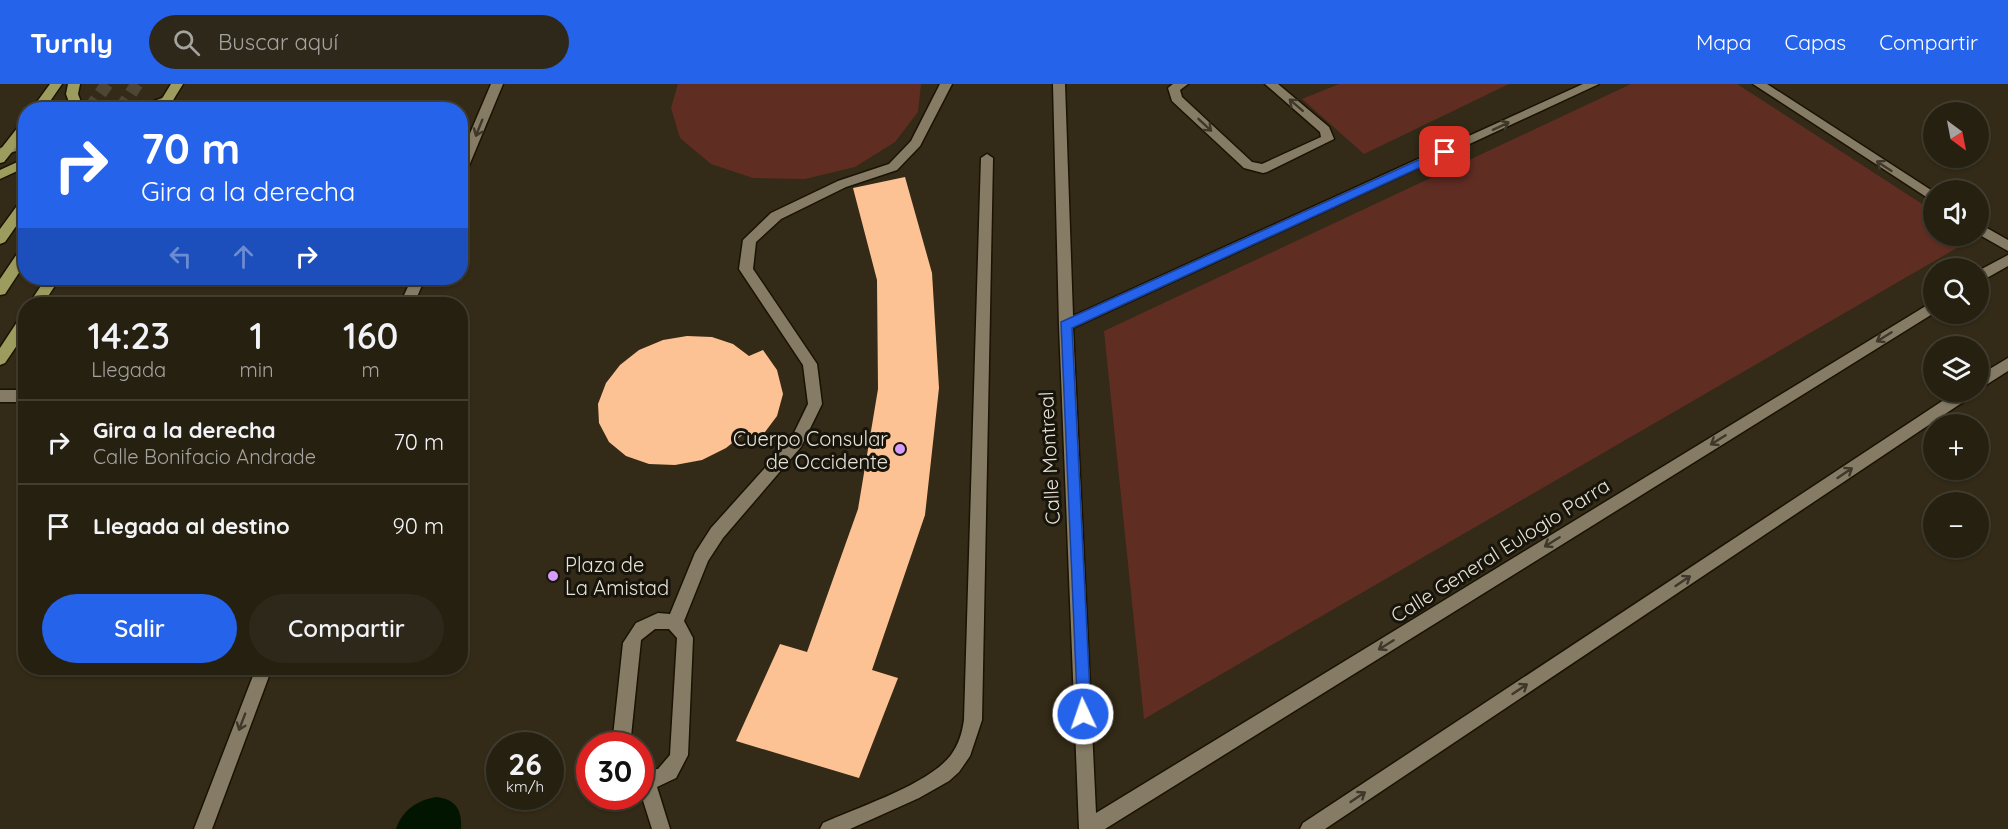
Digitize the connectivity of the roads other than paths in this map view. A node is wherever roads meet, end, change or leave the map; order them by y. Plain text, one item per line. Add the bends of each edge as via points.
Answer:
1 (56, 84) edge
2 (74, 84) edge
3 (177, 84) edge
4 (497, 84) edge
5 (946, 84) edge
6 (1059, 84) edge
7 (1182, 84) edge
8 (1271, 84) edge
9 (1593, 84) edge
10 (1759, 84) edge
11 (43, 102) edge
12 (75, 102) edge
13 (166, 102) edge
14 (18, 135) edge
15 (18, 147) edge
16 (2, 154) edge
17 (468, 154) edge
18 (987, 158) dead end
19 (18, 166) edge
20 (0, 175) edge
21 (1923, 191) edge
22 (18, 213) edge
23 (1989, 234) edge
24 (0, 239) edge
25 (2008, 246) edge
26 (2008, 260) edge
27 (18, 263) edge
28 (1989, 271) edge
29 (0, 290) edge
30 (1923, 313) edge
31 (1066, 325) junction
32 (18, 332) edge
33 (0, 359) edge
34 (2008, 364) edge
35 (1989, 377) edge
36 (0, 396) edge
37 (18, 396) edge
38 (1952, 402) edge
39 (675, 622) junction
40 (261, 675) edge
41 (622, 732) edge
42 (654, 778) edge
43 (654, 810) edge
44 (203, 829) edge
45 (661, 829) edge
46 (829, 829) edge
47 (1088, 829) edge
48 (1309, 829) edge

1 - 11 main road
2 - 12 main road
3 - 13 main road
4 -> 17 street
5 - 39 street via 916,143 893,167 842,184 776,216 750,240 746,269 810,364 815,404 796,444 717,533 701,558
6 - 31 street, Calle Montreal
7 -> 8 street via 1174,88 1176,98 1248,165 1263,169 1328,139 1325,130
31 -> 9 street
21 -> 10 street
14 - 16 main road
15 - 16 street
18 - 46 street via 974,720 968,744 953,766 930,782
19 - 20 main road
22 - 24 main road
23 - 25 street
26 - 28 street
27 - 29 main road
30 -> 47 street, Calle General Eulogio Parra
31 - 47 street, Calle Montreal
32 - 33 main road
34 - 35 street
36 - 37 street
48 -> 38 street
39 - 41 street via 653,622 634,633
39 - 42 street via 685,638 679,755 666,775
40 -> 44 street
43 - 45 street

